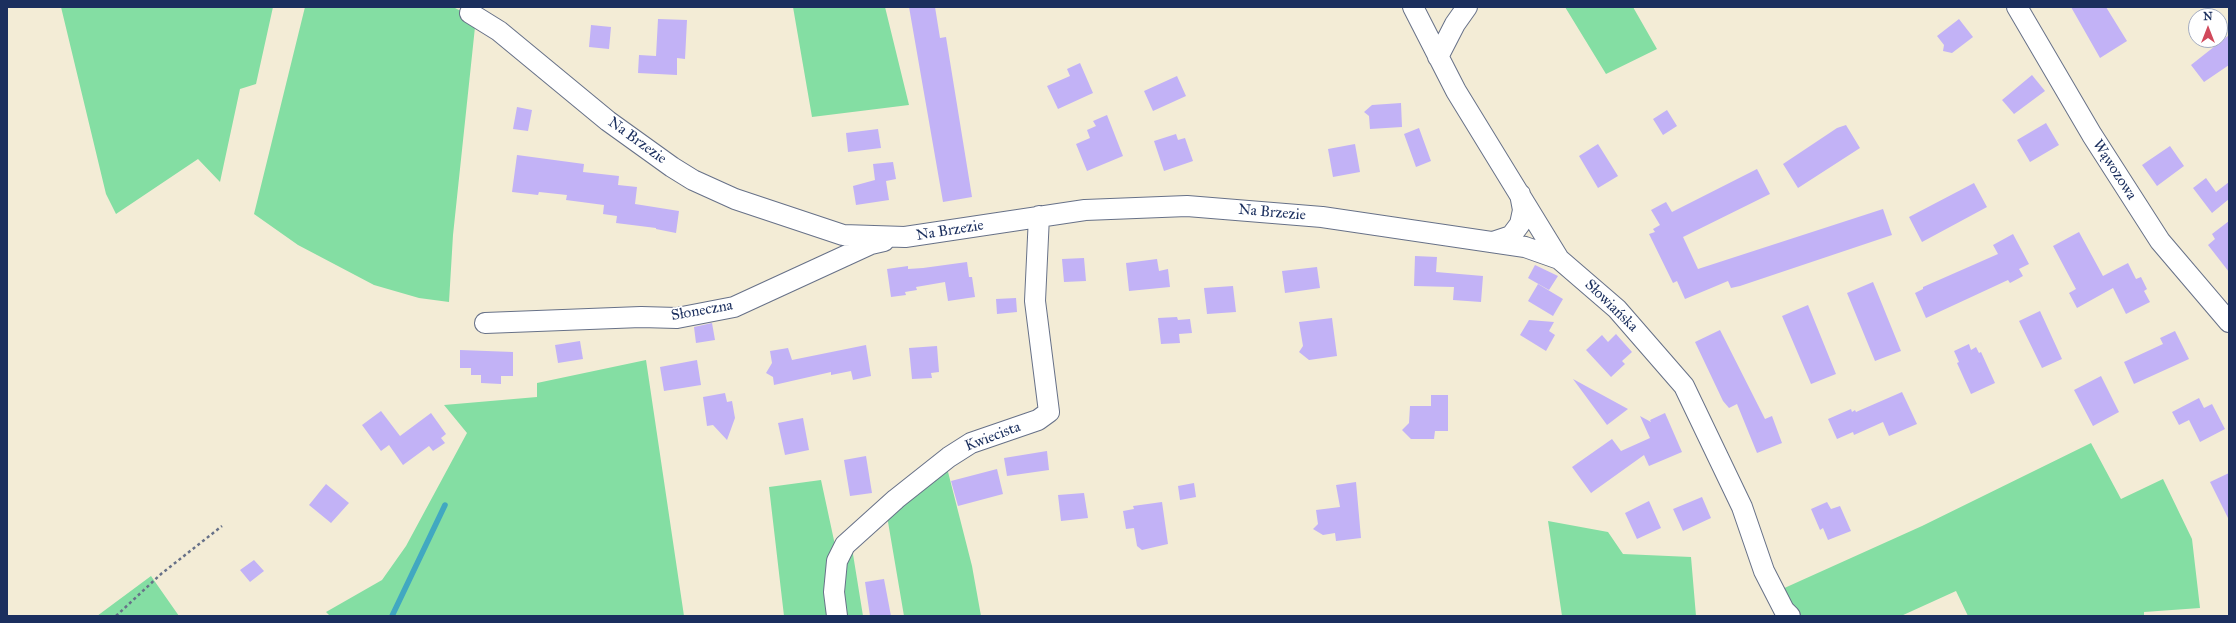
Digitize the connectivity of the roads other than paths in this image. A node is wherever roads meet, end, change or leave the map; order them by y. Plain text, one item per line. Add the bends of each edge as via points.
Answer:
1 (1413, 7) edge
2 (1467, 7) edge
3 (2017, 7) edge
4 (470, 13) dead end
5 (1438, 57) junction
6 (1520, 194) junction
7 (1039, 216) junction
8 (905, 238) junction
9 (1493, 242) junction
10 (1559, 259) junction
11 (2229, 322) edge
12 (485, 323) dead end
13 (837, 616) edge
14 (1790, 616) edge

1 - 5 street, Słowiańska
2 - 5 street
3 - 11 street, Wąwozowa via 2096,142 2160,241
4 - 8 street, Na Brzezie via 499,31 608,121 693,180 735,199 843,235
5 - 6 street, Słowiańska via 1456,91
6 - 9 street, Na Brzezie via 1523,210 1520,224 1511,236
6 - 10 street, Słowiańska
7 - 8 street, Na Brzezie
7 - 9 street, Na Brzezie via 1085,210 1187,206 1322,218
7 - 13 street, Kwiecista via 1035,301 1049,412 1038,420 971,443 949,457 896,499 845,545 837,561 834,592
8 - 12 street, Słoneczna via 871,244 734,307 677,318
9 - 10 street, Na Brzezie via 1525,247
10 - 14 street, Słowiańska via 1618,309 1684,386 1742,507 1764,571 1784,610

